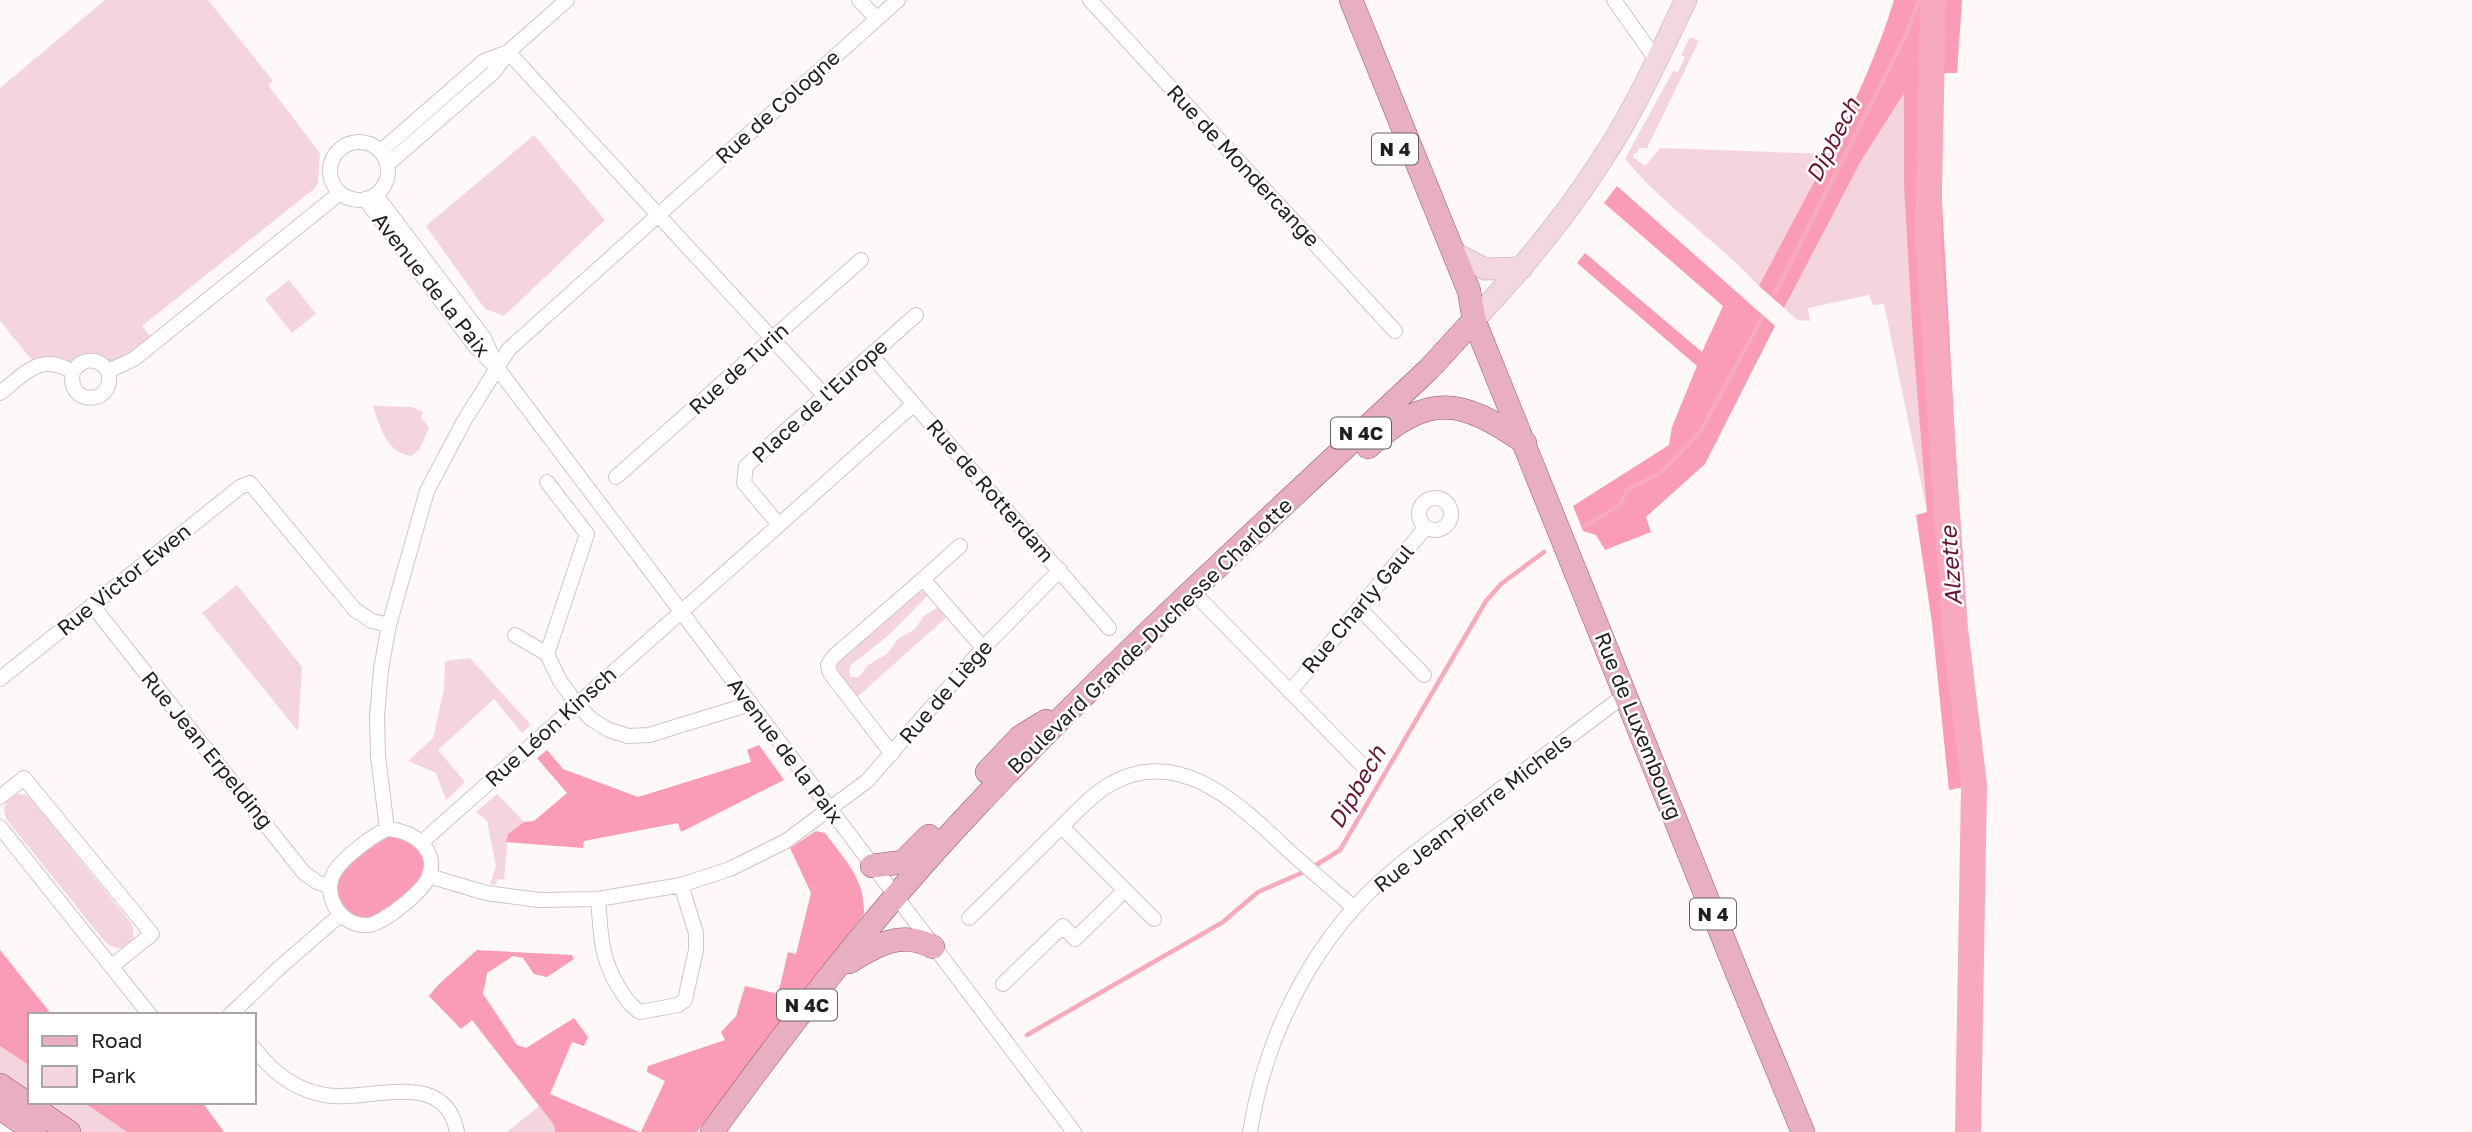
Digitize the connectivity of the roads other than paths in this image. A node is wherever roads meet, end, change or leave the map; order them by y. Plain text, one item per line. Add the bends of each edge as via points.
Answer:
1 (566, 0) edge
2 (859, 0) edge
3 (898, 0) edge
4 (1090, 0) edge
5 (1334, 0) edge
6 (1351, 0) edge
7 (1686, 0) edge
8 (1616, 1) edge
9 (877, 19) junction
10 (508, 52) junction
11 (1657, 61) junction
12 (384, 157) junction
13 (340, 193) junction
14 (371, 197) junction
15 (658, 215) junction
16 (1454, 253) junction
17 (861, 260) dead end
18 (1522, 268) junction
19 (916, 315) dead end
20 (1474, 320) junction
21 (1395, 331) dead end
22 (772, 339) junction
23 (871, 355) junction
24 (498, 369) junction
25 (108, 371) junction
26 (73, 372) junction
27 (0, 393) edge
28 (825, 396) junction
29 (914, 404) junction
30 (1525, 443) junction
31 (616, 478) dead end
32 (547, 482) dead end
33 (779, 525) junction
34 (1426, 527) dead end
35 (1244, 543) junction
36 (960, 546) dead end
37 (1060, 570) junction
38 (923, 579) junction
39 (1192, 591) junction
40 (92, 605) junction
41 (1359, 608) junction
42 (681, 612) junction
43 (389, 625) junction
44 (1109, 628) dead end
45 (515, 635) dead end
46 (984, 648) junction
47 (547, 654) junction
48 (1424, 675) dead end
49 (0, 679) edge
50 (1290, 691) junction
51 (1625, 695) junction
52 (1078, 700) junction
53 (578, 704) junction
54 (750, 704) junction
55 (892, 754) junction
56 (1363, 766) dead end
57 (0, 797) edge
58 (830, 810) junction
59 (0, 827) edge
60 (1062, 827) junction
61 (387, 829) junction
62 (422, 842) junction
63 (872, 866) junction
64 (429, 876) junction
65 (681, 886) junction
66 (330, 887) junction
67 (1125, 890) junction
68 (895, 897) junction
69 (598, 899) junction
70 (1354, 908) junction
71 (340, 915) junction
72 (969, 918) dead end
73 (1154, 919) dead end
74 (933, 947) junction
75 (112, 967) junction
76 (837, 969) junction
77 (1003, 984) dead end
78 (148, 1013) edge
79 (232, 1013) edge
80 (256, 1050) edge
81 (0, 1085) edge
82 (0, 1108) edge
83 (35, 1132) edge
84 (69, 1132) edge
85 (457, 1132) edge
86 (712, 1132) edge
87 (1074, 1132) edge
88 (1250, 1132) edge
89 (1803, 1132) edge

1 - 10 street
2 - 9 street
3 - 9 street, Rue de Cologne
4 - 21 street, Rue de Mondercange
5 - 20 main road, Rue de Luxembourg / N 4 via 1455,297
6 - 16 main road, Rue de Luxembourg / N 4
7 - 11 main road
8 - 11 street
9 - 15 street, Rue de Cologne
10 - 12 street via 484,61
10 - 15 street
11 - 18 main road via 1602,160
12 - 13 street via 374,146 359,142 344,146 332,159 331,177
12 - 14 street via 387,182
13 - 14 street via 347,198
13 - 25 street via 134,359
14 - 24 street, Avenue de la Paix via 474,345
15 - 22 street
15 - 24 street, Rue de Cologne via 509,349
16 - 18 main road via 1485,269
16 - 20 main road, Rue de Luxembourg / N 4 via 1469,291
17 - 22 street, Rue de Turin
18 - 20 main road
19 - 23 street, Place de l'Europe
20 - 30 main road, Rue de Luxembourg / N 4
20 - 35 main road, Boulevard Grande-Duchesse Charlotte / N 4C via 1429,369
22 - 28 street
22 - 31 street, Rue de Turin
23 - 28 street, Place de l'Europe
23 - 29 street, Rue de Rotterdam
24 - 42 street, Avenue de la Paix
24 - 43 street, Rue de Cologne via 459,430 422,503
25 - 26 street via 94,360 81,362
25 - 26 street via 107,389 91,398 75,390
26 - 27 street via 62,365 36,365
28 - 33 street, Place de l'Europe via 746,466 744,483
29 - 33 street
29 - 37 street, Rue de Rotterdam
30 - 35 main road via 1476,413 1438,408 1414,413 1388,429 1310,500
30 - 51 main road, Rue de Luxembourg / N 4
32 - 47 street via 587,534
33 - 42 street
34 - 41 street, Rue Charly Gaul
35 - 39 main road, Boulevard Grande-Duchesse Charlotte / N 4C
36 - 38 street
37 - 44 street, Rue de Rotterdam
37 - 46 street, Rue de Liège
38 - 46 street
38 - 55 street via 828,665
39 - 50 street
39 - 52 main road, Boulevard Grande-Duchesse Charlotte / N 4C
40 - 43 street, Rue Victor Ewen via 250,483 355,610
40 - 49 street, Rue Victor Ewen
40 - 66 street, Rue Jean Erpelding via 304,873
41 - 48 street
41 - 50 street, Rue Charly Gaul
42 - 53 street, Rue Léon Kinsch
42 - 54 street, Avenue de la Paix
43 - 61 street, Rue de Cologne via 377,717
45 - 47 street
46 - 55 street, Rue de Liège
47 - 53 street
50 - 56 street
51 - 70 street, Rue Jean-Pierre Michels via 1394,869
51 - 89 main road, Rue de Luxembourg / N 4
52 - 63 main road, N 4C via 1020,737 903,862
52 - 68 main road, Boulevard Grande-Duchesse Charlotte / N 4C
53 - 54 street via 600,725 628,736 649,735
53 - 62 street, Rue Léon Kinsch
54 - 58 street, Avenue de la Paix
55 - 58 street, Rue de Liège
57 - 75 street via 24,778 152,934
58 - 63 street, Avenue de la Paix
58 - 65 street, Rue de Liège via 786,842
59 - 75 street
60 - 67 street
60 - 70 street via 1107,786 1129,776 1174,772 1214,788 1250,814
60 - 72 street
61 - 62 street via 400,829
61 - 66 street via 337,867
62 - 64 street via 428,852
63 - 68 street, Avenue de la Paix
64 - 69 street via 499,895
64 - 71 street via 383,921 360,924
65 - 69 street
65 - 69 street via 696,933 685,1000 640,1012 631,1006 607,968
66 - 71 street
67 - 73 street
67 - 77 street via 1075,939 1063,926
68 - 74 street, Avenue de la Paix
68 - 76 main road, Boulevard Grande-Duchesse Charlotte / N 4C
70 - 88 street, Rue Jean-Pierre Michels via 1322,949 1291,1002 1266,1060
71 - 79 street
74 - 76 main road via 906,938 888,941
74 - 87 street, Avenue de la Paix
75 - 78 street
76 - 86 main road, Boulevard Grande-Duchesse Charlotte / N 4C
80 - 85 street via 280,1076 305,1091 328,1096 428,1094 444,1105
81 - 84 main road
82 - 83 main road

